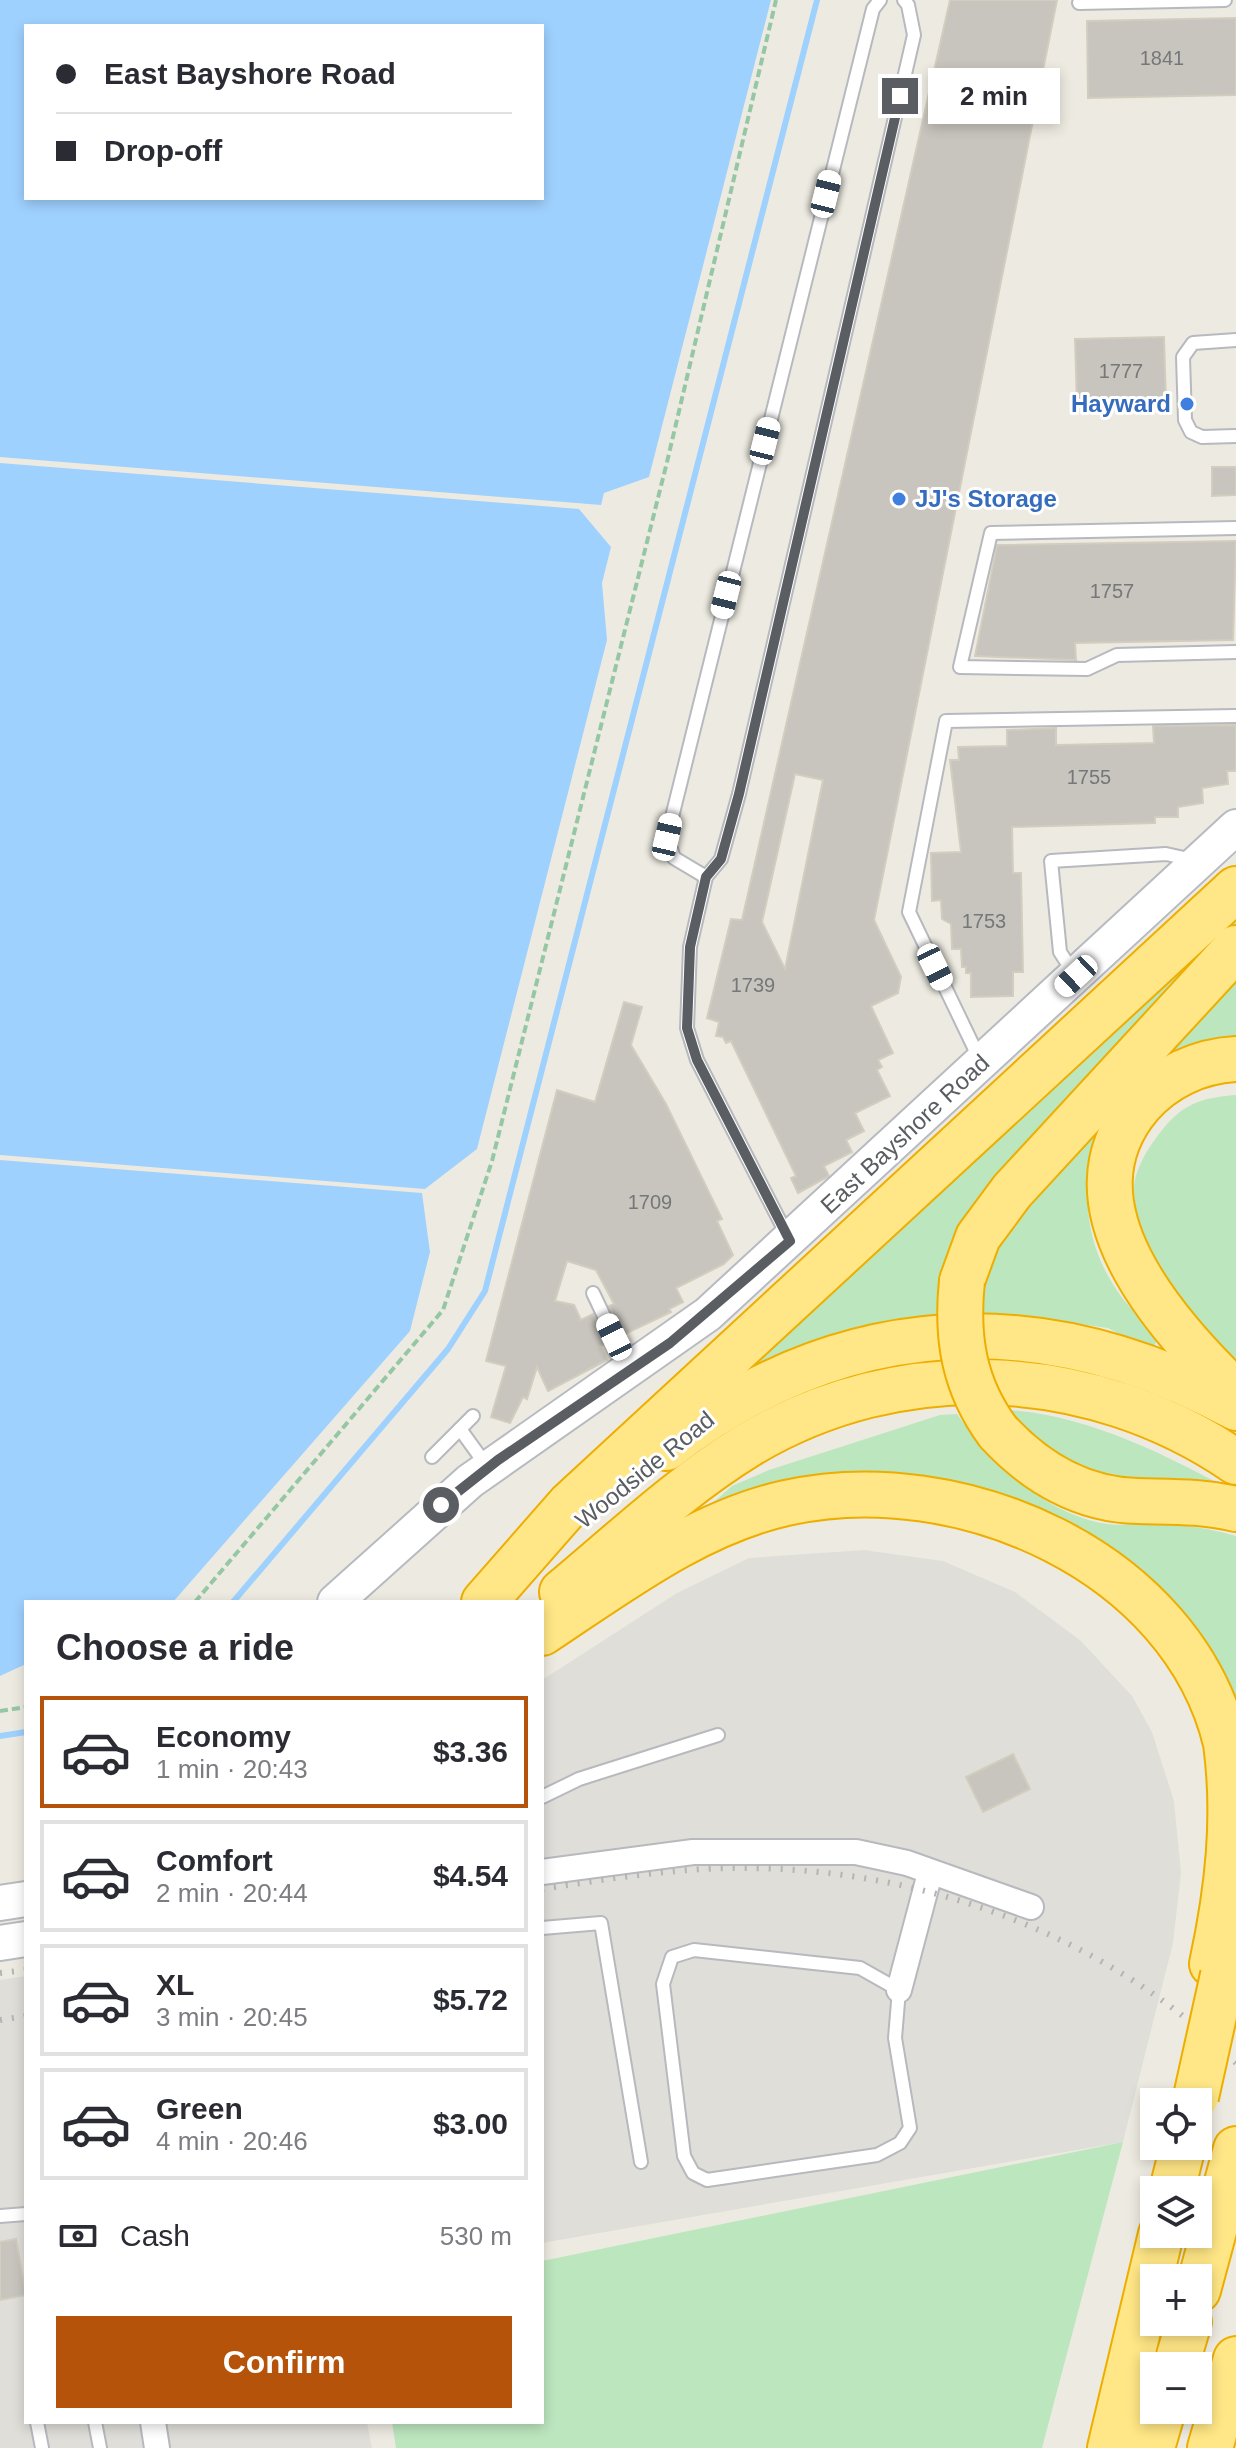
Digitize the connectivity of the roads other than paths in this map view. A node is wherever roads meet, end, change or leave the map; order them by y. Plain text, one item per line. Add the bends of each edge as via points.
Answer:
1 (880, 0) edge
2 (904, 0) edge
3 (1225, 0) edge
4 (1079, 3) dead end
5 (1236, 340) edge
6 (1236, 436) edge
7 (1236, 528) edge
8 (1236, 652) edge
9 (1236, 716) edge
10 (1236, 827) edge
11 (1200, 861) junction
12 (706, 877) junction
13 (1236, 889) edge
14 (1236, 948) edge
15 (1076, 976) junction
16 (1236, 1059) edge
17 (982, 1063) junction
18 (790, 1241) junction
19 (593, 1293) dead end
20 (631, 1372) junction
21 (1236, 1393) edge
22 (1236, 1408) edge
23 (473, 1416) dead end
24 (460, 1429) junction
25 (432, 1457) dead end
26 (1236, 1462) edge
27 (488, 1468) junction
28 (1236, 1509) edge
29 (337, 1600) edge
30 (487, 1600) edge
31 (487, 1600) edge
32 (544, 1607) edge
33 (544, 1632) edge
34 (718, 1735) dead end
35 (544, 1796) edge
36 (544, 1872) edge
37 (930, 1873) junction
38 (24, 1899) edge
39 (0, 1903) edge
40 (1031, 1907) dead end
41 (1236, 1920) edge
42 (544, 1928) edge
43 (24, 1939) edge
44 (0, 1943) edge
45 (1218, 1969) junction
46 (899, 1990) junction
47 (1192, 2088) edge
48 (1236, 2149) edge
49 (641, 2162) dead end
50 (24, 2214) edge
51 (0, 2216) edge
52 (1156, 2248) edge
53 (1205, 2264) edge
54 (1236, 2359) edge
55 (37, 2424) edge
56 (95, 2424) edge
57 (153, 2424) edge
58 (1159, 2424) edge
59 (42, 2448) edge
60 (100, 2448) edge
61 (157, 2448) edge
62 (1110, 2448) edge
63 (1152, 2448) edge
64 (1210, 2448) edge

1 - 12 lane via 873,9 667,837 674,858
2 - 12 lane via 914,35 739,794 721,859
3 - 4 lane
5 - 6 lane via 1193,343 1183,357 1185,420 1191,432 1202,437
7 - 8 lane via 991,533 960,667 1087,669 1117,655
9 - 17 lane via 946,721 909,912
10 - 11 street, East Bayshore Road
11 - 15 street, East Bayshore Road
11 - 15 lane via 1166,854 1051,861 1060,952
12 - 18 lane via 690,947 687,1028 697,1060
13 - 30 highway via 569,1505
14 - 28 highway, bridge via 1012,1191 978,1237 962,1281 959,1327 975,1397 998,1432 1033,1465 1095,1495
15 - 17 street, East Bayshore Road
16 - 21 highway via 1190,1068 1145,1099 1113,1153 1109,1194 1124,1248 1140,1278 1178,1331
17 - 18 street, East Bayshore Road
18 - 20 street, East Bayshore Road via 708,1314
19 - 20 lane
20 - 27 street, East Bayshore Road
22 - 31 highway, Woodside Road via 1149,1366 1049,1340 949,1337 848,1354 754,1390 696,1426
23 - 24 lane
24 - 25 lane
24 - 27 lane
26 - 32 highway, Woodside Road via 1161,1419 1073,1390 981,1381 891,1390 802,1417 747,1446 695,1482
27 - 29 street, East Bayshore Road
33 - 45 highway via 677,1547 787,1503 849,1494 920,1497 987,1511 1046,1534 1101,1570 1154,1617 1193,1666 1219,1718 1233,1778 1235,1840
34 - 35 lane via 579,1779
36 - 37 street via 736,1850 856,1852
37 - 40 street
37 - 46 street
38 - 39 street
41 - 45 highway
42 - 49 lane via 601,1923
43 - 44 street
45 - 47 highway, bridge
46 - 46 lane via 895,2038 910,2128 900,2143 877,2155 722,2178 707,2180 693,2173 684,2156 663,1984 672,1957 694,1950 860,1968
48 - 53 highway
50 - 51 lane
52 - 62 highway
54 - 64 highway
55 - 59 lane
56 - 60 lane
57 - 61 street
58 - 63 highway

